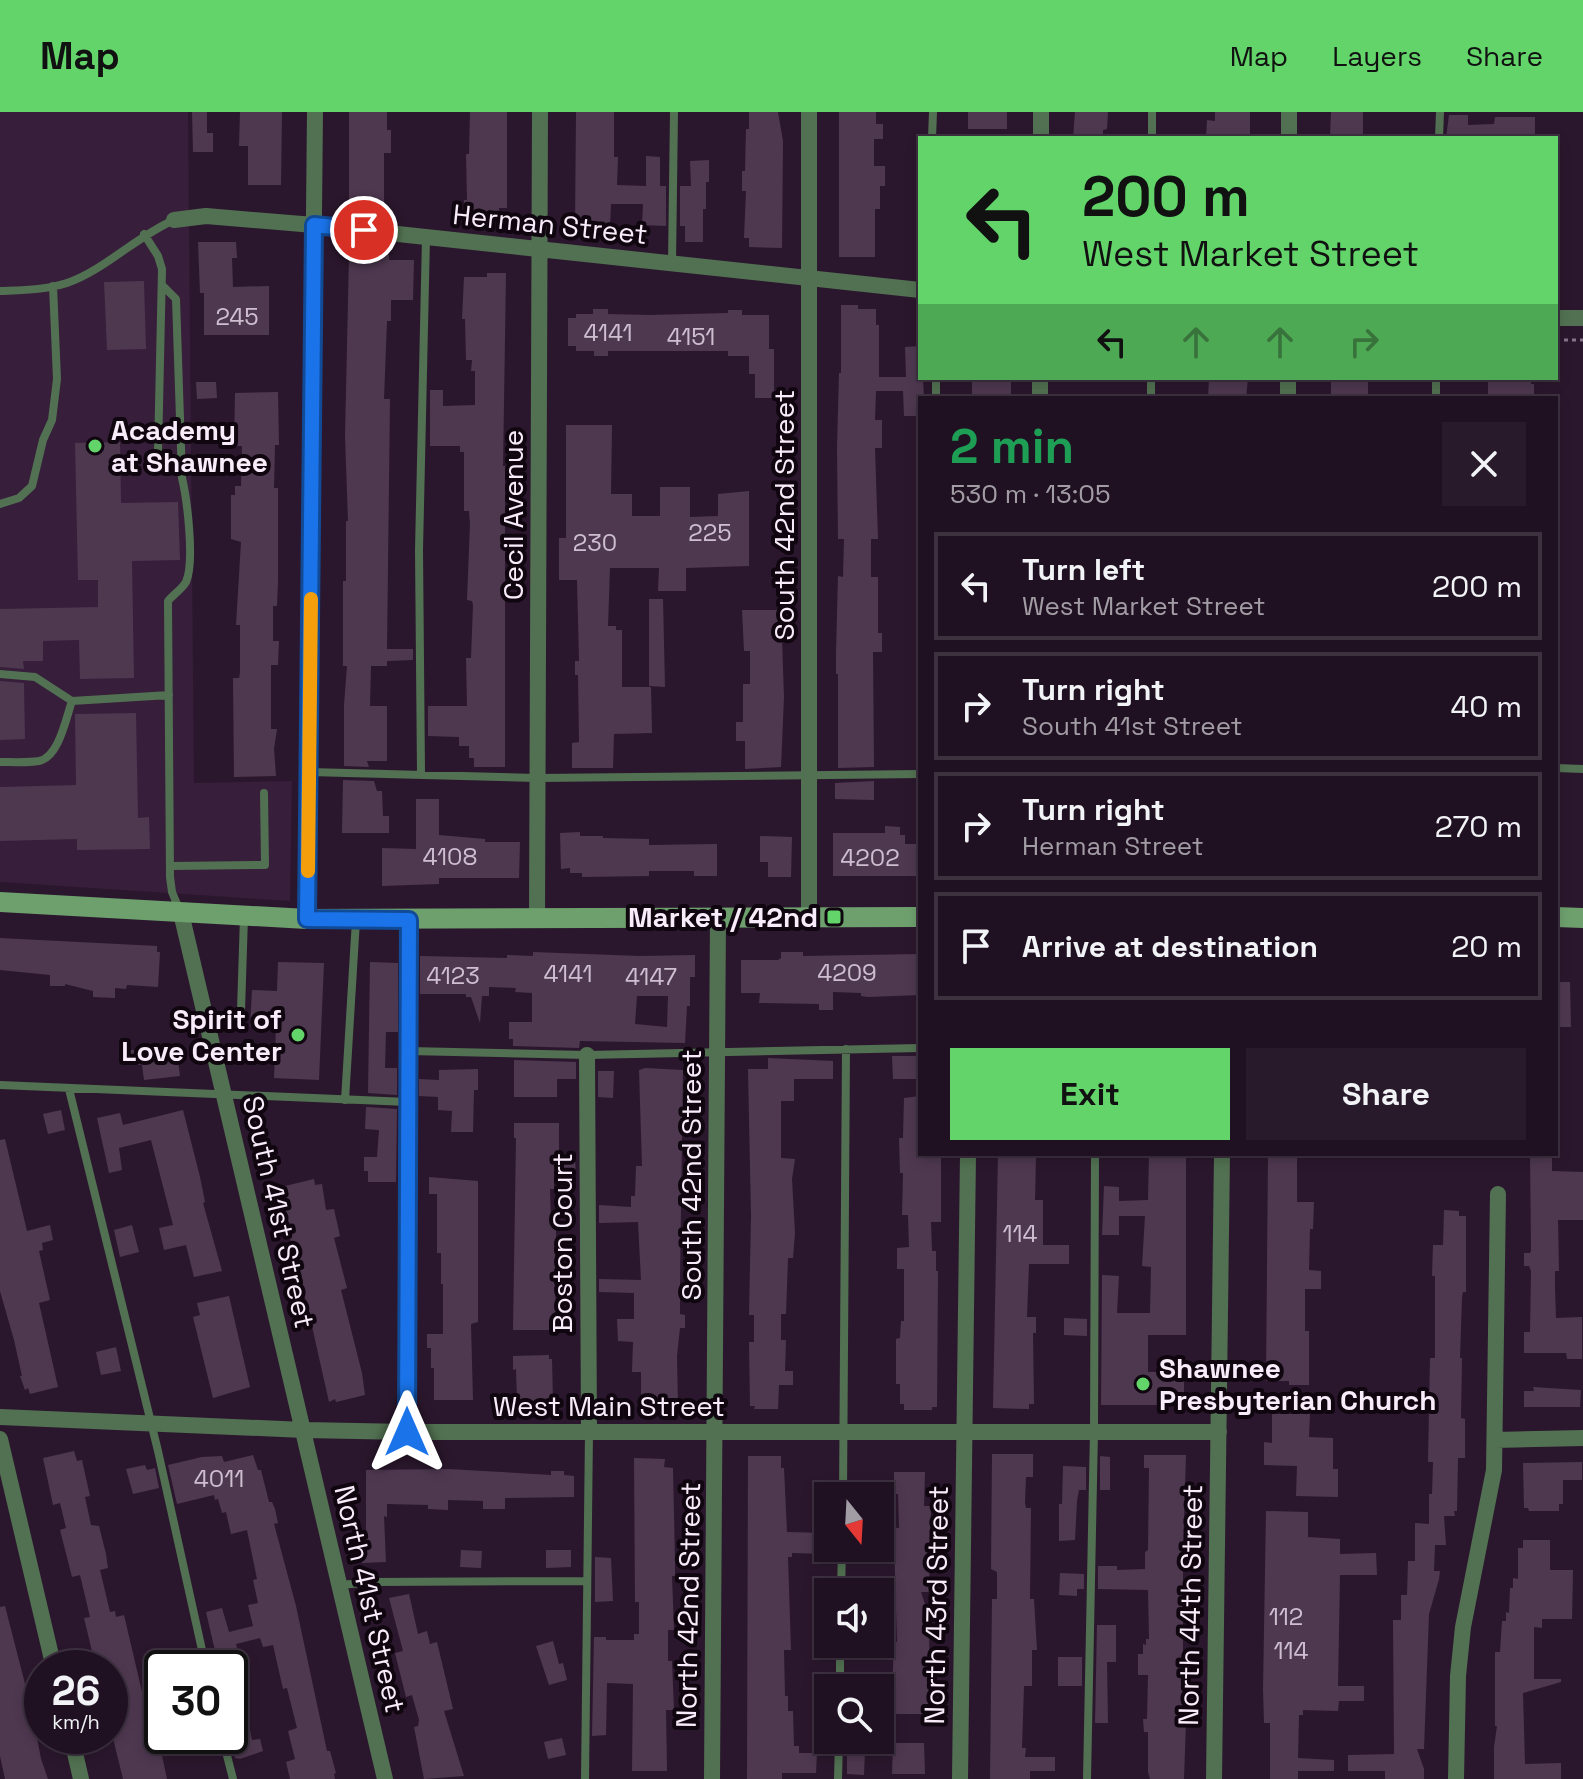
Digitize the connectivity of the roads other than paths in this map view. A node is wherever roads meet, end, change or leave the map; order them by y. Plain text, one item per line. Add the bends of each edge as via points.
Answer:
1 (315, 112) edge
2 (540, 112) edge
3 (674, 112) edge
4 (809, 112) edge
5 (933, 112) edge
6 (1041, 112) edge
7 (1152, 112) edge
8 (1289, 112) edge
9 (1440, 112) edge
10 (932, 136) edge
11 (1041, 136) edge
12 (1152, 136) edge
13 (1289, 136) edge
14 (1439, 136) edge
15 (174, 220) joint
16 (314, 225) junction
17 (144, 234) junction
18 (426, 237) junction
19 (539, 249) junction
20 (672, 264) junction
21 (811, 278) junction
22 (53, 286) junction
23 (163, 286) junction
24 (918, 290) edge
25 (0, 291) edge
26 (1558, 318) edge
27 (1583, 318) edge
28 (158, 452) dead end
29 (0, 504) edge
30 (0, 674) edge
31 (169, 695) junction
32 (72, 701) junction
33 (0, 762) edge
34 (1558, 768) edge
35 (1583, 769) edge
36 (309, 772) junction
37 (421, 773) junction
38 (918, 774) edge
39 (809, 775) junction
40 (538, 778) junction
41 (264, 793) dead end
42 (170, 866) junction
43 (0, 902) edge
44 (181, 913) junction
45 (244, 916) junction
46 (918, 917) edge
47 (1558, 917) edge
48 (718, 918) junction
49 (809, 918) junction
50 (1583, 918) edge
51 (307, 919) junction
52 (356, 919) junction
53 (537, 919) junction
54 (409, 920) junction
55 (208, 1025) junction
56 (918, 1048) edge
57 (846, 1049) junction
58 (717, 1050) junction
59 (409, 1051) junction
60 (587, 1055) junction
61 (0, 1085) edge
62 (69, 1089) junction
63 (224, 1095) junction
64 (345, 1100) junction
65 (408, 1102) junction
66 (968, 1156) edge
67 (1095, 1156) edge
68 (1222, 1156) edge
69 (1498, 1194) dead end
70 (0, 1417) edge
71 (151, 1423) junction
72 (304, 1430) junction
73 (589, 1431) junction
74 (1094, 1431) junction
75 (407, 1432) junction
76 (715, 1432) junction
77 (844, 1432) junction
78 (964, 1432) junction
79 (1219, 1432) junction
80 (1583, 1438) edge
81 (0, 1439) edge
82 (1495, 1440) junction
83 (843, 1482) edge
84 (587, 1581) junction
85 (340, 1585) junction
86 (50, 1650) edge
87 (202, 1650) edge
88 (75, 1754) edge
89 (227, 1754) edge
90 (839, 1754) edge
91 (81, 1779) edge
92 (233, 1779) edge
93 (385, 1779) edge
94 (585, 1779) edge
95 (712, 1779) edge
96 (838, 1779) edge
97 (960, 1779) edge
98 (1087, 1779) edge
99 (1214, 1779) edge
100 (1456, 1779) edge

1 - 16 street
2 - 19 street, Cecil Avenue
3 - 20 lane
4 - 21 street, South 42nd Street
5 - 10 lane
6 - 11 street
7 - 12 lane
8 - 13 street
9 - 14 lane
15 - 16 street, Herman Street via 206,216
15 - 17 lane
16 - 18 street, Herman Street
16 - 36 street
17 - 22 lane via 71,282
17 - 23 lane via 158,256
18 - 19 street, Herman Street
18 - 37 lane
19 - 20 street, Herman Street
19 - 40 street, Cecil Avenue
20 - 21 street, Herman Street
21 - 24 street, Herman Street
21 - 39 street, South 42nd Street
22 - 25 lane
22 - 29 lane via 57,379 52,420 32,486 19,498
23 - 28 lane
23 - 31 lane via 176,299 190,567 185,583 168,601
26 - 27 street
30 - 32 lane via 35,677
31 - 32 lane
31 - 42 lane
32 - 33 lane via 49,757
34 - 35 lane
36 - 37 lane
36 - 51 street
37 - 40 lane
38 - 39 lane
39 - 40 lane
39 - 49 street, South 42nd Street
40 - 53 street, Cecil Avenue
41 - 42 lane via 265,865
42 - 44 lane
43 - 44 street
44 - 45 street
44 - 55 street, South 41st Street
45 - 51 street
45 - 55 lane via 241,1010
46 - 49 street
47 - 50 street
48 - 49 street
48 - 53 street
48 - 58 street, South 42nd Street
51 - 52 street
52 - 54 street
52 - 64 lane
53 - 54 street
54 - 59 street
55 - 63 street, South 41st Street
56 - 57 lane
57 - 58 lane
57 - 77 lane
58 - 60 lane
58 - 76 street, South 42nd Street
59 - 60 lane
59 - 65 street
60 - 73 street, Boston Court
61 - 62 lane
62 - 63 lane
62 - 71 lane
63 - 64 lane
63 - 72 street, South 41st Street
64 - 65 lane
65 - 75 street
66 - 78 street, North 43rd Street
67 - 74 lane
68 - 79 street, North 44th Street
69 - 82 street
70 - 71 street, West Main Street
71 - 72 street, West Main Street
71 - 87 lane
72 - 75 street, West Main Street
72 - 85 street, North 41st Street
73 - 75 street, West Main Street
73 - 76 street, West Main Street
73 - 84 lane
74 - 78 street, West Main Street
74 - 79 street, West Main Street
74 - 98 lane
76 - 77 street, West Main Street
76 - 95 street, North 42nd Street
77 - 78 street, West Main Street
77 - 83 lane
78 - 97 street, North 43rd Street
79 - 99 street, North 44th Street
80 - 82 street
81 - 86 street
82 - 100 street via 1494,1470 1463,1627
84 - 85 lane
84 - 94 lane
85 - 93 street, North 41st Street
88 - 91 street
89 - 92 lane
90 - 96 lane

